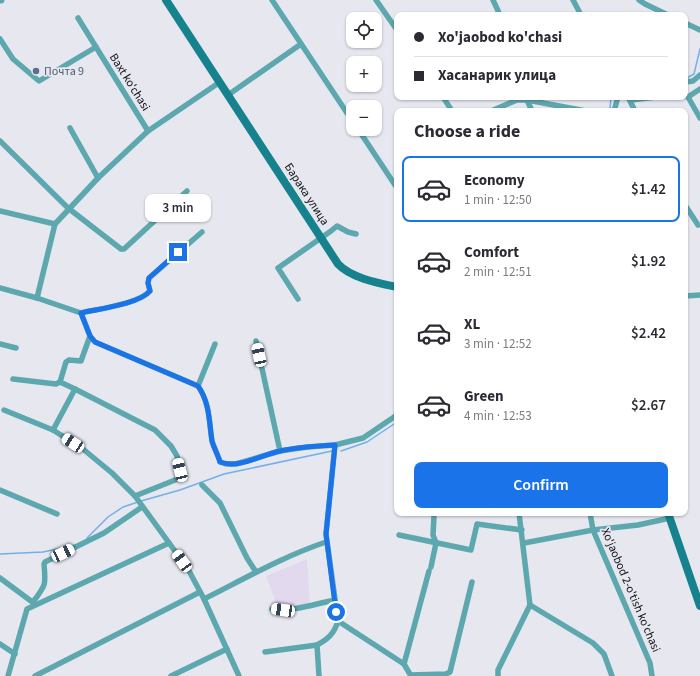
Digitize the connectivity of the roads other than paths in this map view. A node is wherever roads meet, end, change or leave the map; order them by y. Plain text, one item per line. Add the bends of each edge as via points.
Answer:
1 (166, 0) edge
2 (272, 0) edge
3 (376, 0) edge
4 (493, 0) edge
5 (573, 0) edge
6 (640, 0) edge
7 (499, 12) edge
8 (579, 12) edge
9 (662, 12) edge
10 (78, 18) dead end
11 (688, 24) edge
12 (394, 26) edge
13 (700, 30) edge
14 (0, 38) edge
15 (301, 44) junction
16 (96, 47) junction
17 (700, 75) edge
18 (220, 82) junction
19 (688, 82) edge
20 (700, 89) edge
21 (228, 94) junction
22 (688, 95) edge
23 (688, 98) edge
24 (517, 100) edge
25 (517, 100) edge
26 (527, 100) junction
27 (540, 100) edge
28 (542, 104) junction
29 (498, 108) edge
30 (531, 108) edge
31 (567, 108) edge
32 (346, 112) edge
33 (700, 118) edge
34 (70, 128) dead end
35 (148, 130) junction
36 (363, 136) edge
37 (0, 141) edge
38 (98, 178) junction
39 (394, 183) edge
40 (186, 191) dead end
41 (68, 208) junction
42 (688, 210) edge
43 (0, 211) edge
44 (55, 224) junction
45 (698, 225) dead end
46 (202, 232) dead end
47 (356, 234) dead end
48 (321, 238) junction
49 (394, 286) edge
50 (0, 288) edge
51 (700, 295) edge
52 (688, 296) edge
53 (37, 298) junction
54 (298, 299) dead end
55 (81, 313) junction
56 (90, 336) junction
57 (256, 341) dead end
58 (0, 344) edge
59 (215, 344) dead end
60 (16, 348) dead end
61 (14, 379) dead end
62 (60, 382) junction
63 (198, 386) junction
64 (75, 389) junction
65 (4, 410) dead end
66 (394, 417) edge
67 (53, 430) junction
68 (335, 445) junction
69 (280, 451) junction
70 (202, 485) dead end
71 (0, 490) edge
72 (135, 496) junction
73 (142, 507) junction
74 (57, 514) dead end
75 (434, 516) dead end
76 (520, 516) edge
77 (591, 516) edge
78 (666, 516) edge
79 (669, 516) edge
80 (522, 530) junction
81 (593, 530) junction
82 (399, 535) dead end
83 (326, 542) junction
84 (169, 543) junction
85 (436, 543) junction
86 (524, 544) junction
87 (256, 572) junction
88 (0, 578) edge
89 (472, 582) dead end
90 (200, 592) junction
91 (204, 599) junction
92 (335, 600) junction
93 (35, 603) junction
94 (530, 605) junction
95 (700, 606) edge
96 (272, 609) dead end
97 (338, 621) junction
98 (0, 644) edge
99 (317, 645) junction
100 (226, 649) junction
101 (265, 652) dead end
102 (15, 654) junction
103 (404, 664) junction
104 (8, 676) edge
105 (35, 676) edge
106 (171, 676) edge
107 (239, 676) edge
108 (319, 676) edge
109 (410, 676) edge
110 (498, 676) edge
111 (612, 676) edge
112 (652, 676) edge

1 - 18 main road, Барака улица
2 - 15 street
3 - 12 street
4 - 7 street
5 - 8 street
6 - 9 street
10 - 16 street
11 - 13 street
14 - 16 street, Baxt ko'chasi via 13,58 39,81
15 - 21 street
15 - 32 street
16 - 35 street, Baxt ko'chasi
17 - 19 street
18 - 21 main road, Барака улица
18 - 35 street, Baxt ko'chasi
20 - 22 street
21 - 48 main road, Барака улица
23 - 33 street
24 - 29 street
25 - 26 street
26 - 28 street
26 - 30 street
27 - 28 street
28 - 31 street
34 - 38 street
35 - 38 street, Baxt ko'chasi
36 - 39 street
37 - 41 street
38 - 41 street, Baxt ko'chasi
40 - 41 street via 122,249
41 - 44 street, Baxt ko'chasi
42 - 45 street
43 - 44 street
44 - 53 street, Baxt ko'chasi
46 - 55 street via 149,278 150,291 147,294 135,301
47 - 48 street via 337,226
48 - 49 main road, Барака улица via 343,271
48 - 54 street via 278,268
50 - 53 street
51 - 52 street
53 - 55 street
55 - 56 street
56 - 62 street via 83,359 79,362 66,362
56 - 63 street via 95,342
57 - 69 street
58 - 60 street
59 - 63 street
61 - 62 street via 56,384
62 - 64 street
63 - 69 street via 204,394 213,442 220,462 236,464
64 - 67 street
64 - 72 street via 155,430 177,456 179,477
65 - 67 street
66 - 68 street via 368,436
67 - 72 street via 83,449
68 - 69 street
68 - 83 street
70 - 87 street via 220,502
71 - 74 street
72 - 73 street
73 - 84 street
73 - 93 street via 104,534 46,562 44,587
75 - 85 street via 433,535
76 - 80 street
77 - 81 street, Xo'jaobod 2-o'tish ko'chasi
78 - 81 street via 638,525
79 - 95 main road
80 - 85 street via 477,524 472,550
80 - 86 street
81 - 86 street
81 - 112 street, Xo'jaobod 2-o'tish ko'chasi via 650,663
82 - 85 street
83 - 87 street
83 - 92 street
84 - 90 street via 188,569
84 - 93 street
85 - 103 street
86 - 94 street
87 - 91 street
88 - 93 street
89 - 109 street via 450,672
90 - 91 street
90 - 105 street
91 - 100 street
92 - 96 street via 293,609
92 - 97 street
93 - 102 street via 27,609
94 - 110 street via 498,670
94 - 111 street via 593,643 604,654
97 - 99 street via 330,637
97 - 103 street
98 - 102 street
99 - 101 street
99 - 108 street
100 - 106 street
100 - 107 street
102 - 104 street
103 - 109 street

